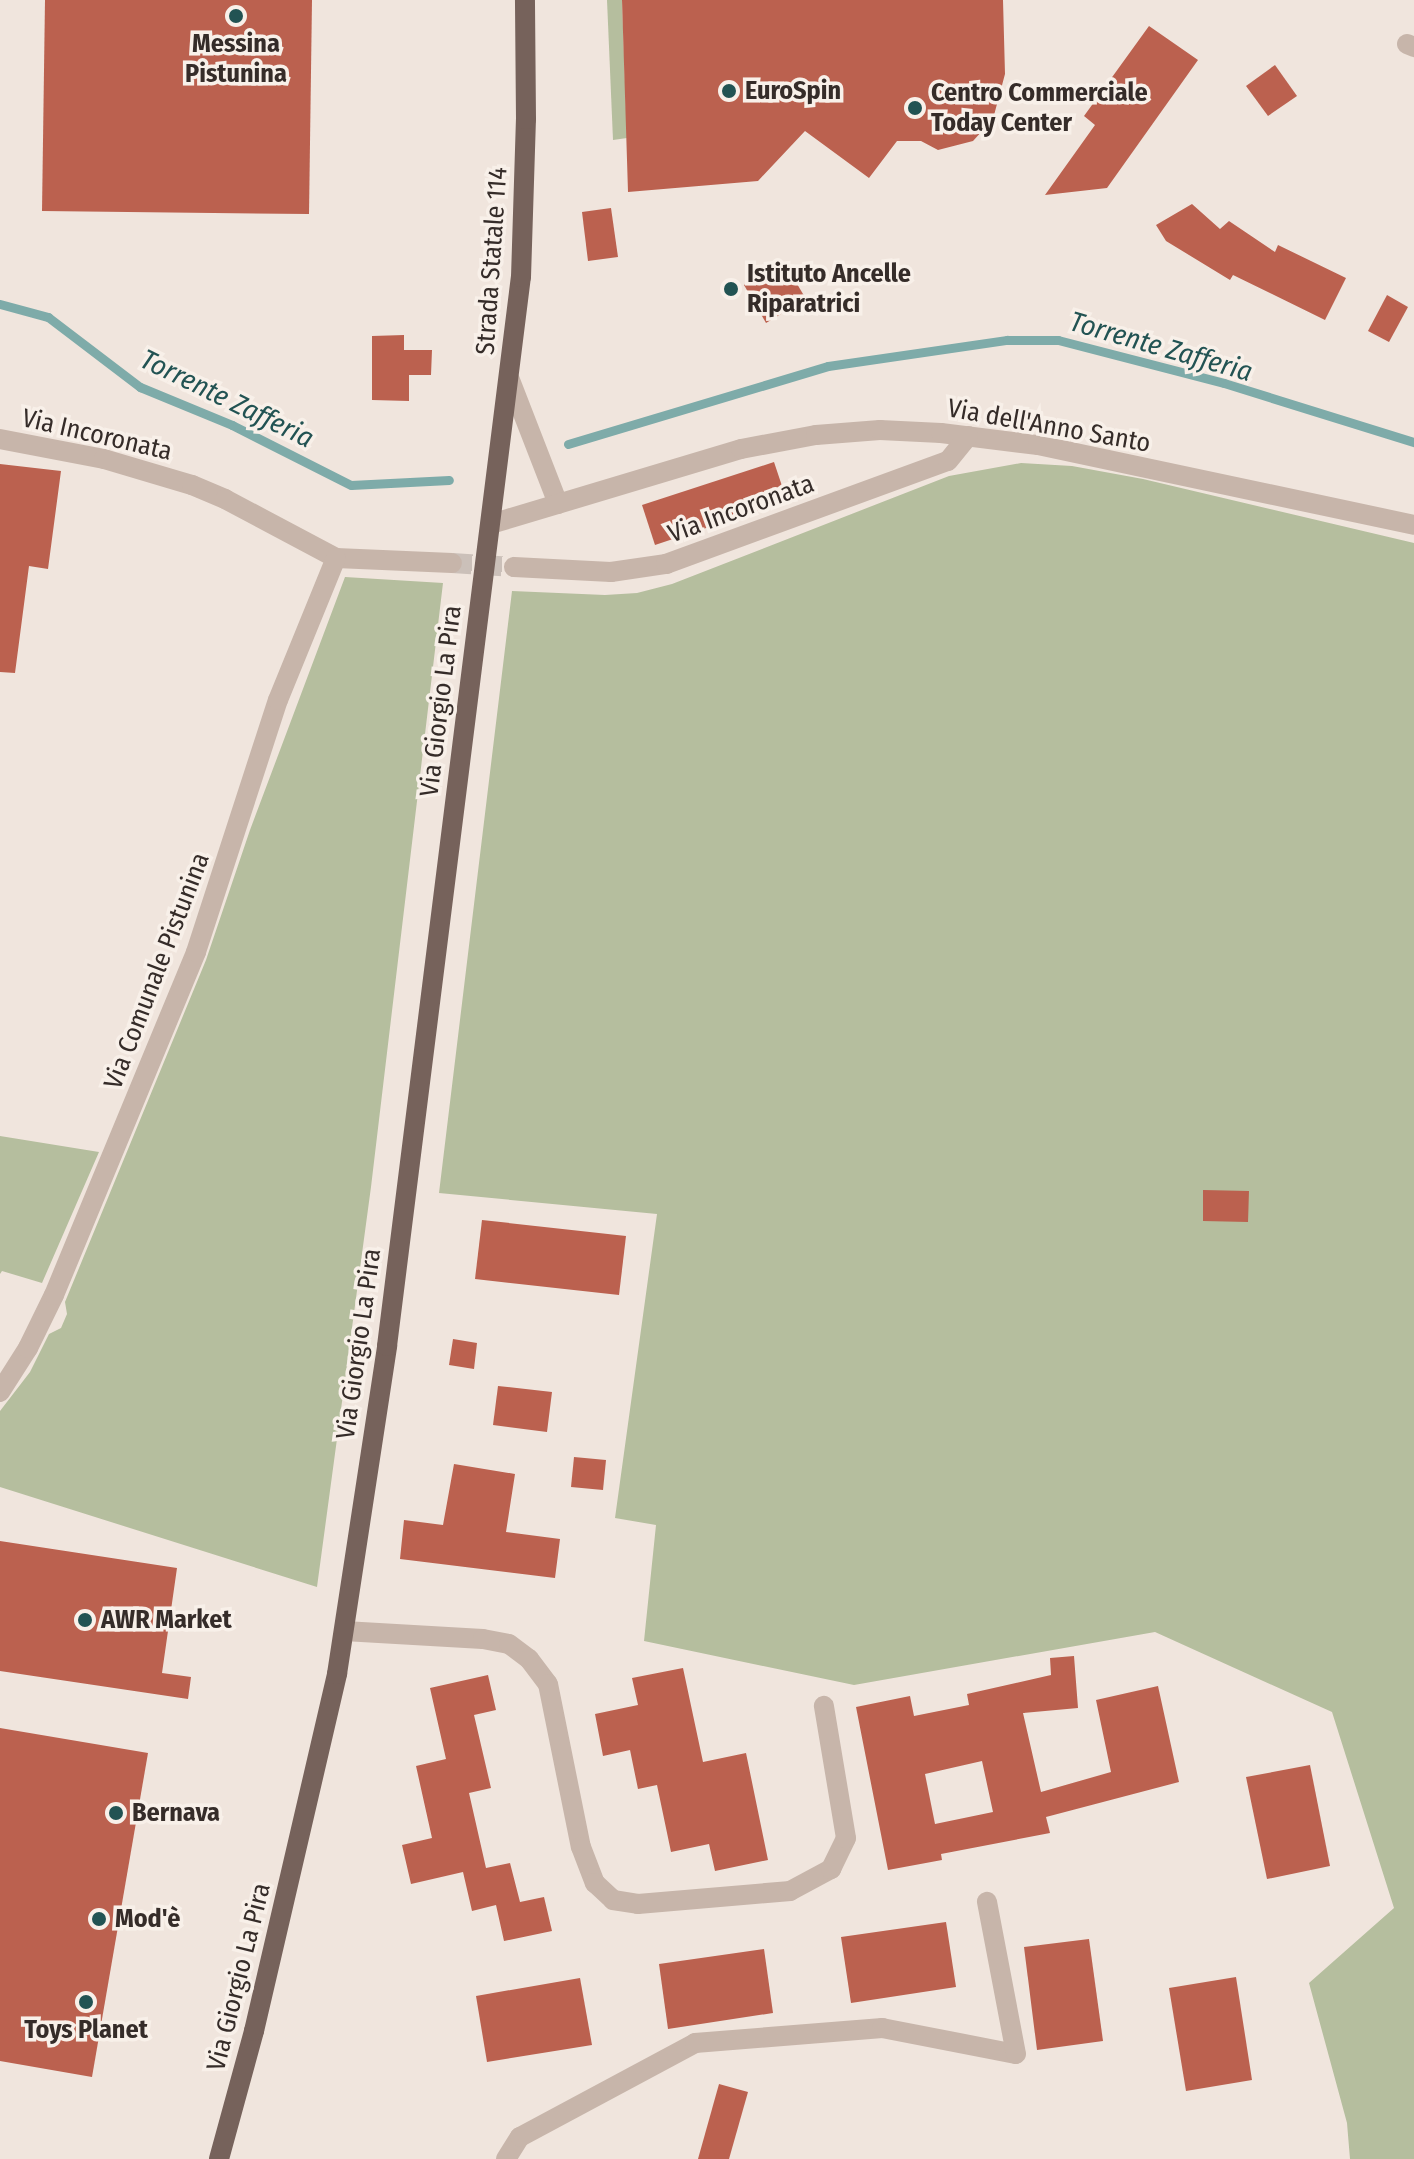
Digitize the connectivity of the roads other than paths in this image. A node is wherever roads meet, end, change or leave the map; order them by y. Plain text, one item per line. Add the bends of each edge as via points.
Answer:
1 (525, 0) edge
2 (510, 380) junction
3 (968, 436) junction
4 (0, 439) edge
5 (558, 504) junction
6 (491, 524) junction
7 (1414, 525) edge
8 (336, 558) junction
9 (452, 563) tunnel mouth
10 (514, 567) tunnel mouth
11 (0, 1392) edge
12 (344, 1631) junction
13 (824, 1706) dead end
14 (987, 1902) dead end
15 (219, 2159) edge
16 (506, 2159) edge

1 - 2 main road, Strada Statale 114 via 524,235
2 - 5 street
2 - 6 main road, Strada Statale 114
3 - 5 street, Via dell'Anno Santo via 880,430 783,440
3 - 7 street, Via dell'Anno Santo via 1038,445
3 - 10 street, Via Incoronata via 948,461 666,564 611,572
4 - 8 street, Via Incoronata via 118,462 192,485
5 - 6 street, Via dell'Anno Santo
6 - 12 main road, Via Giorgio La Pira via 387,1346
8 - 9 street, Via Incoronata
8 - 11 street, Via Comunale Pistunina via 278,700 196,952 54,1295
12 - 13 street via 483,1639 509,1644 529,1659 548,1684 581,1847 595,1883 613,1900 638,1904 790,1891 831,1869 846,1838
12 - 15 main road, Via Giorgio La Pira via 261,2000
14 - 16 street via 1016,2054 882,2028 695,2043 520,2137

